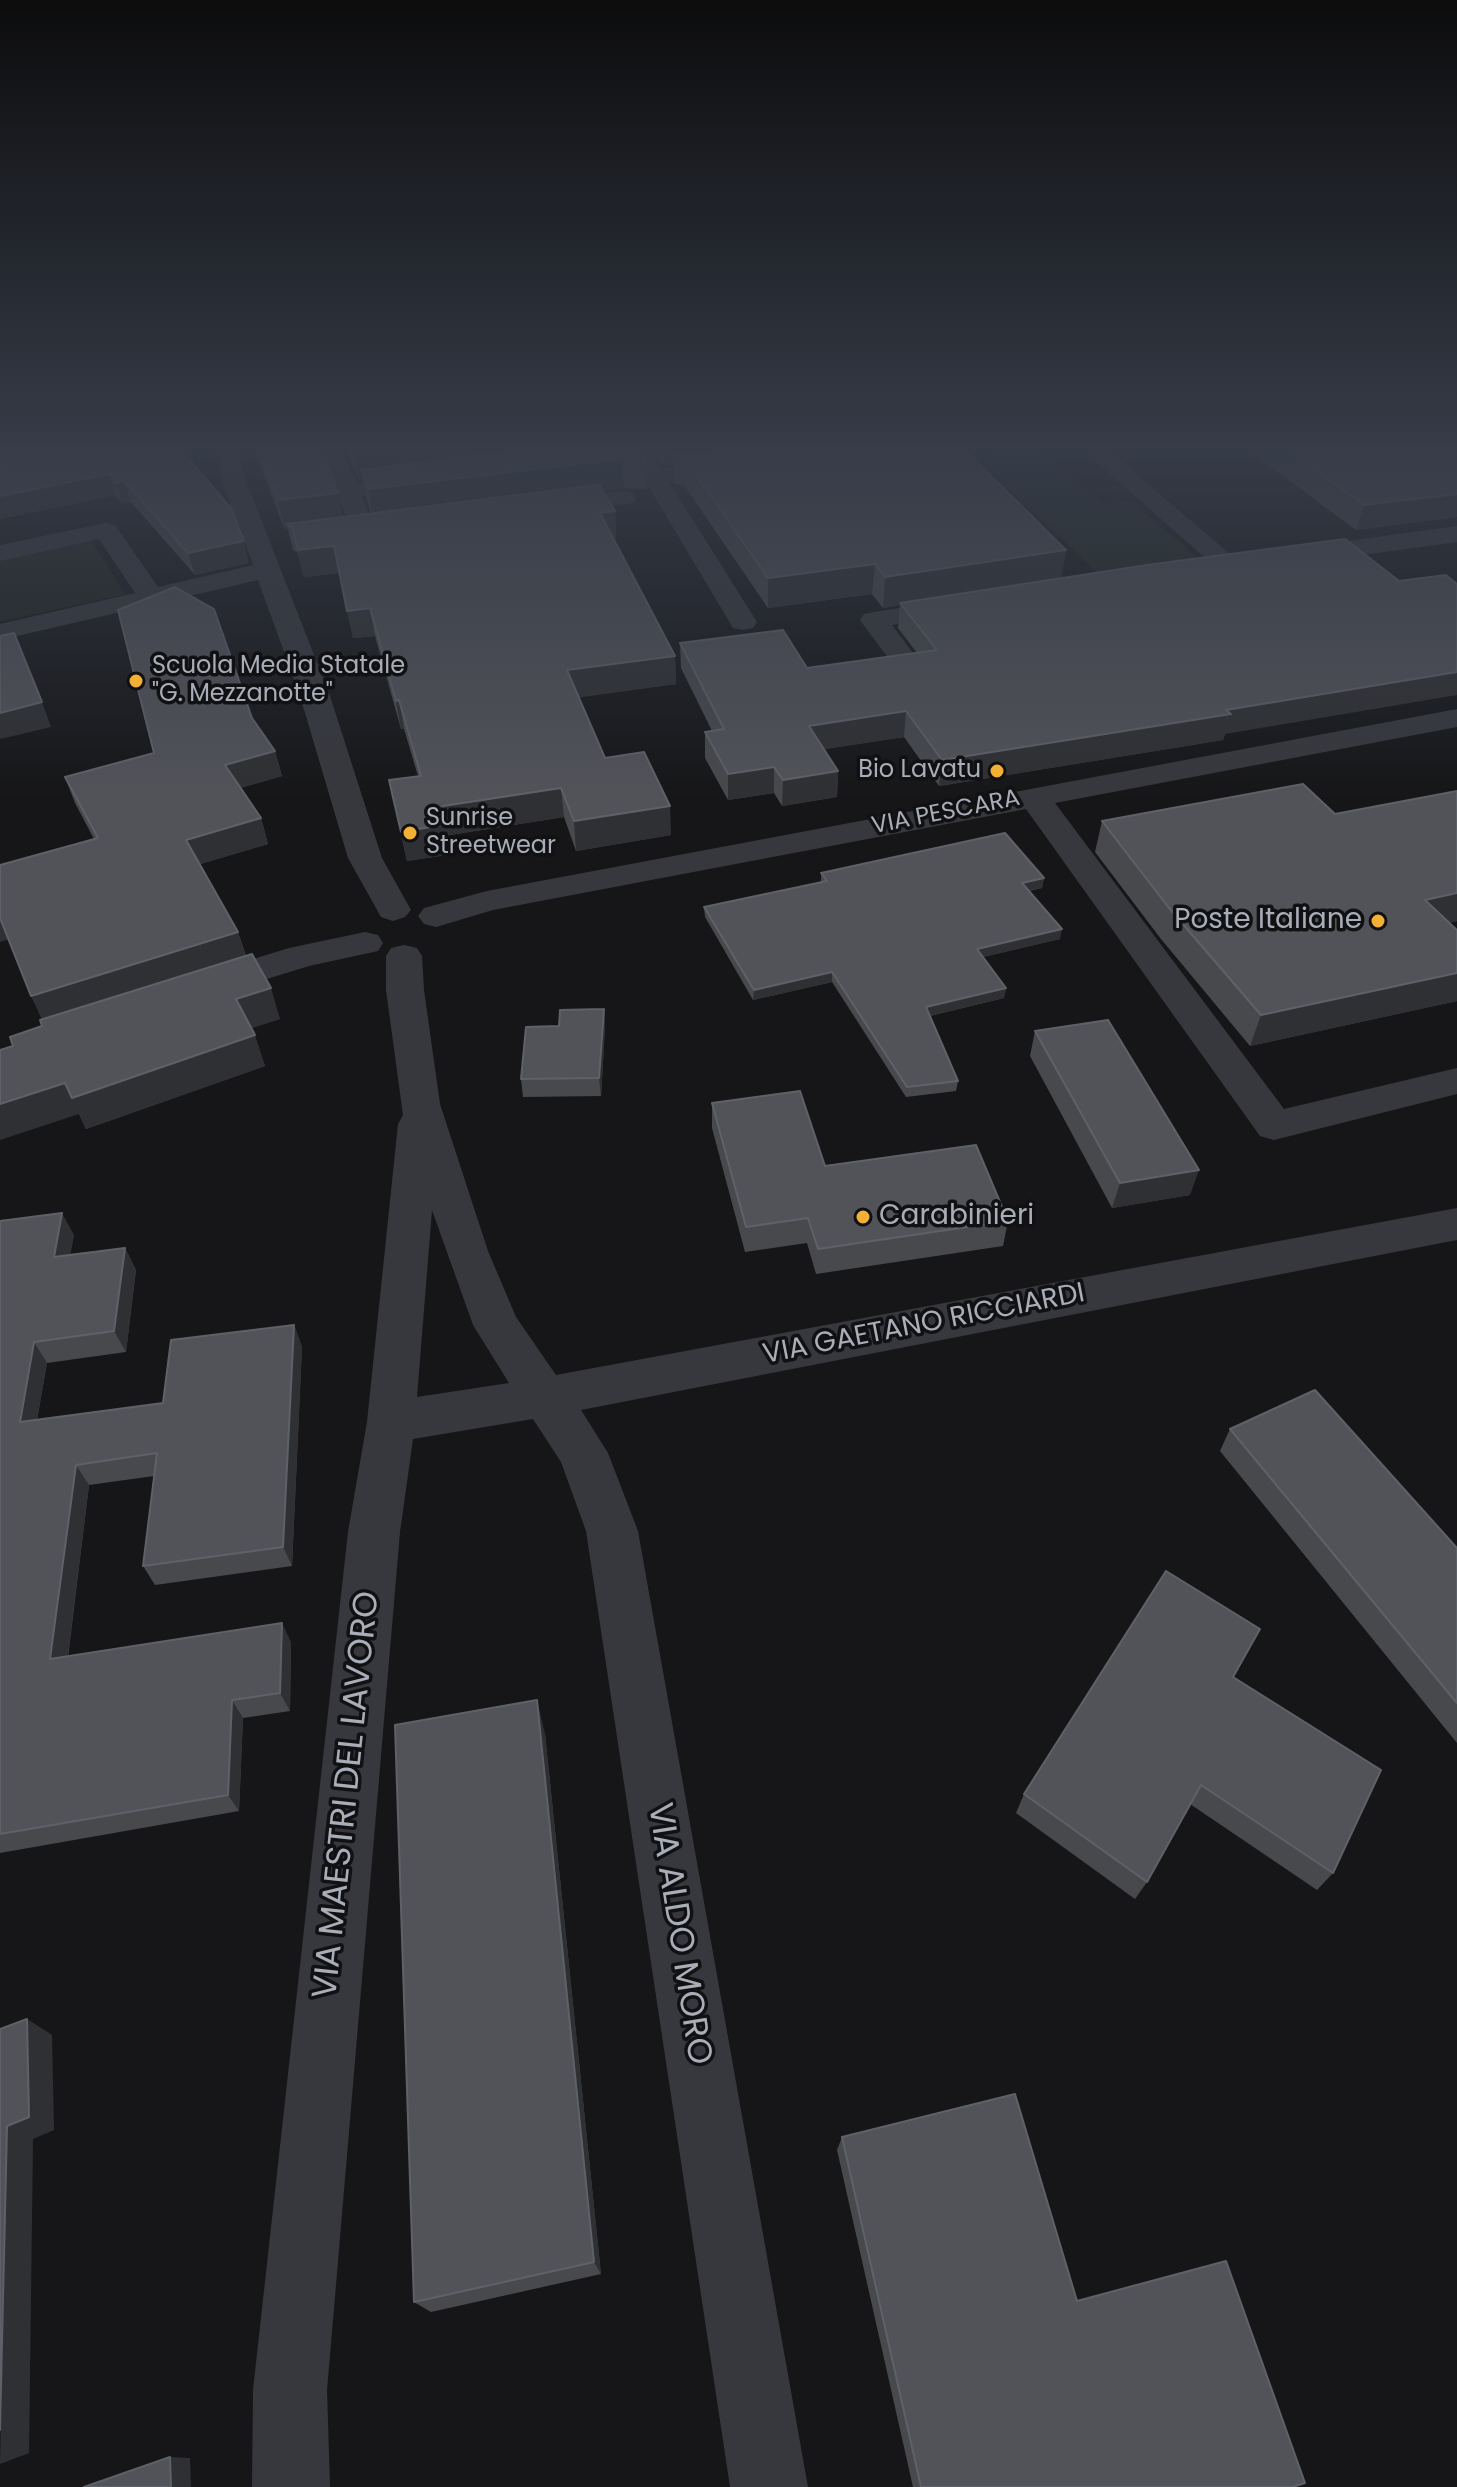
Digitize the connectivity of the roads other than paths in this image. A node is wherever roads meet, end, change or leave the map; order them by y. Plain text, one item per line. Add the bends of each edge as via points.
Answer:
1 (130, 566) edge
2 (238, 566) edge
3 (266, 566) edge
4 (709, 566) edge
5 (1222, 566) edge
6 (1198, 570) edge
7 (151, 597) junction
8 (983, 603) edge
9 (743, 622) dead end
10 (0, 632) edge
11 (907, 664) edge
12 (1457, 718) edge
13 (1033, 796) junction
14 (393, 910) junction
15 (436, 916) junction
16 (365, 943) junction
17 (404, 956) junction
18 (172, 996) edge
19 (1457, 1081) edge
20 (420, 1104) junction
21 (1457, 1224) edge
22 (545, 1397) junction
23 (391, 1422) junction
24 (291, 2487) edge
25 (769, 2487) edge

1 - 7 street
2 - 7 street
3 - 14 street via 315,696 365,858
4 - 9 street
5 - 6 street
7 - 10 street
8 - 11 street via 874,620
12 - 13 street, VIA PESCARA
13 - 15 street, VIA PESCARA via 487,901
13 - 19 street via 1274,1126
14 - 15 street via 418,908
14 - 16 street via 365,927
15 - 17 street via 442,929 435,943
16 - 17 street via 380,954
16 - 18 street via 302,956
17 - 20 street, VIA MAESTRI DEL LAVORO
20 - 22 street, VIA MAESTRI DEL LAVORO via 466,1251 496,1325
20 - 23 street, VIA MAESTRI DEL LAVORO
21 - 22 street, VIA GAETANO RICCIARDI
22 - 23 street, VIA GAETANO RICCIARDI
22 - 25 street, VIA ALDO MORO via 583,1453 612,1531
23 - 24 street, VIA MAESTRI DEL LAVORO via 374,1532 290,2390

